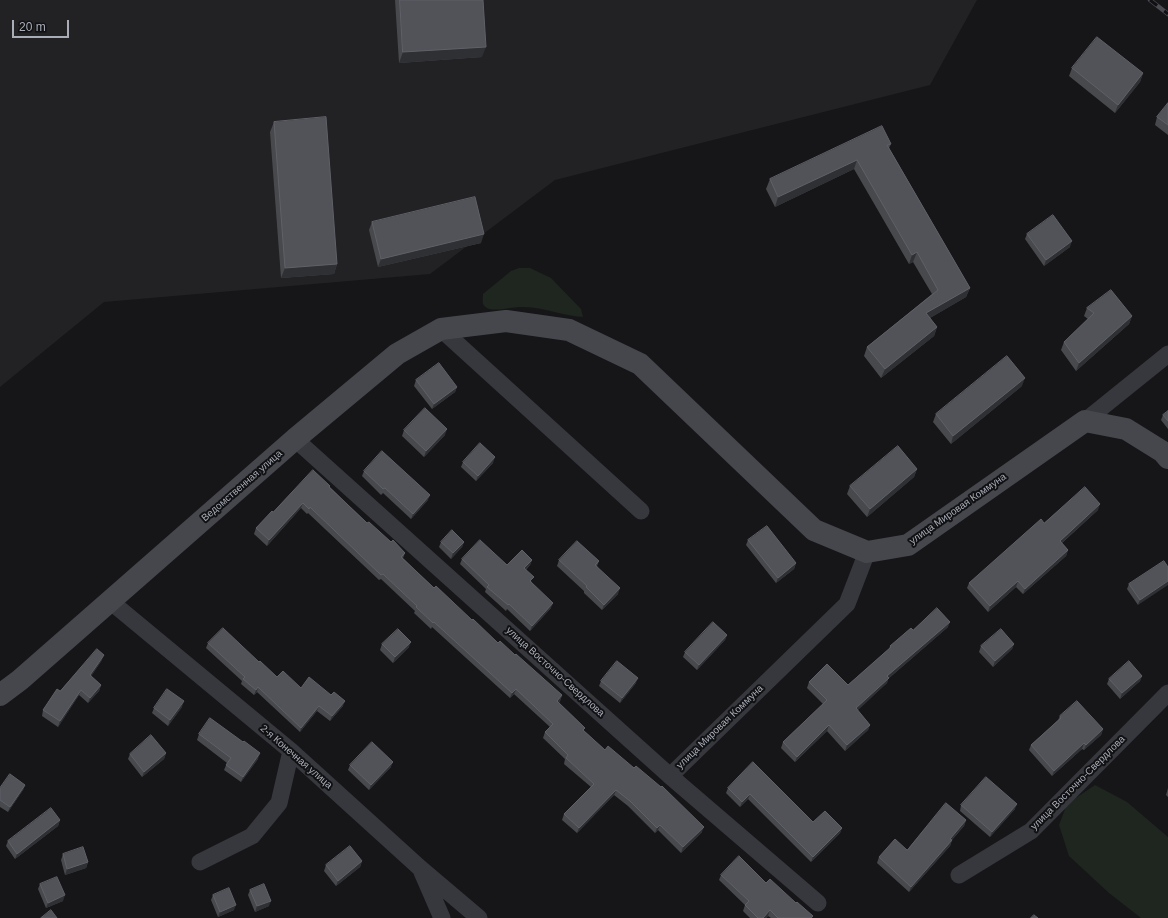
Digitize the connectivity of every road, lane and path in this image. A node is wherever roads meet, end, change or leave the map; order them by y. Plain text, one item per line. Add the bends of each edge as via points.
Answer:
1 (440, 329) junction
2 (1168, 354) edge
3 (1085, 421) junction
4 (295, 439) junction
5 (1168, 458) edge
6 (641, 511) dead end
7 (867, 552) junction
8 (110, 601) junction
9 (1168, 693) edge
10 (0, 695) edge
11 (291, 750) junction
12 (670, 776) junction
13 (200, 862) dead end
14 (420, 868) junction
15 (959, 875) dead end
16 (818, 902) dead end
17 (442, 918) edge
18 (479, 918) edge

1 - 4 main road, Ведомственная улица via 397,354
1 - 6 street
1 - 7 main road, Ведомственная улица via 506,321 569,330 640,364 814,530
2 - 3 street, улица Мировая Коммуна
3 - 5 main road via 1126,429 1163,452
3 - 7 main road, улица Мировая Коммуна via 908,545
4 - 8 main road, Ведомственная улица
4 - 12 street, улица Восточно-Свердлова
7 - 12 street, улица Мировая Коммуна via 847,604
8 - 10 main road, Ведомственная улица
8 - 11 street, 2-я Конечная улица
9 - 15 street, улица Восточно-Свердлова via 1031,831
11 - 13 street via 279,804 252,836
11 - 14 street, 2-я Конечная улица
12 - 16 street, улица Восточно-Свердлова
14 - 17 street
14 - 18 street, 2-я Конечная улица

